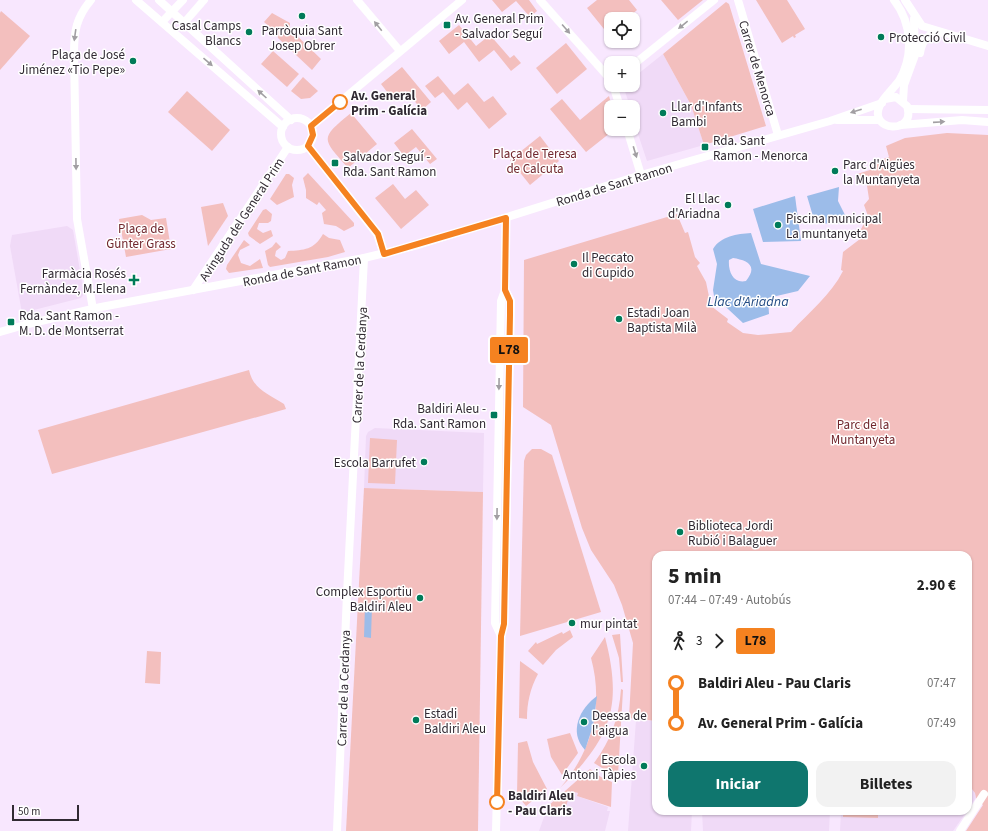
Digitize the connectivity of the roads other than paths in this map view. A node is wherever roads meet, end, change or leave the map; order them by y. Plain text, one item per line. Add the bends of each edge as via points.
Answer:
1 (91, 0) edge
2 (136, 0) edge
3 (159, 0) edge
4 (183, 0) edge
5 (204, 0) edge
6 (357, 0) edge
7 (462, 0) edge
8 (540, 0) edge
9 (714, 0) edge
10 (738, 0) edge
11 (894, 0) edge
12 (905, 0) edge
13 (172, 12) junction
14 (916, 19) junction
15 (162, 22) junction
16 (184, 23) junction
17 (947, 33) junction
18 (988, 46) edge
19 (400, 52) junction
20 (640, 59) edge
21 (604, 72) edge
22 (903, 91) junction
23 (884, 101) junction
24 (906, 105) junction
25 (988, 110) edge
26 (291, 120) junction
27 (830, 120) junction
28 (879, 120) junction
29 (988, 122) edge
30 (311, 126) junction
31 (900, 126) junction
32 (283, 127) junction
33 (778, 135) junction
34 (629, 136) edge
35 (308, 146) junction
36 (288, 147) junction
37 (642, 175) junction
38 (506, 218) junction
39 (384, 254) junction
40 (364, 258) junction
41 (193, 290) junction
42 (93, 309) junction
43 (0, 332) edge
44 (984, 794) dead end
45 (972, 812) edge
46 (970, 815) edge
47 (337, 831) edge
48 (496, 831) edge
49 (960, 831) edge

1 -> 42 street via 81,12 74,33 74,54 78,219
2 - 15 street
3 - 13 street
4 - 13 street
5 - 16 street
19 -> 6 street
7 - 19 street
8 -> 21 street
9 -> 20 street
10 - 33 street, Carrer de Menorca
11 - 23 street via 905,18 909,53 901,77
12 - 14 street
13 - 15 street
13 - 16 street
14 - 17 street via 924,27
14 - 22 street via 915,55
15 -> 32 street
26 -> 16 street
17 - 18 street
17 - 22 street via 935,33 921,44 916,68
19 - 30 street
22 - 24 street
23 - 24 street, Ronda de Sant Ramon via 896,97
23 -> 27 street, Ronda de Sant Ramon
23 - 28 street via 878,112
24 - 25 street, Ronda de Sant Ramon via 919,110
24 - 31 street via 906,120
26 - 30 street via 305,120
26 - 32 street
27 - 28 street, Ronda de Sant Ramon
27 - 33 street, Ronda de Sant Ramon
28 - 31 street, Ronda de Sant Ramon via 891,127
31 -> 29 street, Ronda de Sant Ramon via 962,120
30 - 35 street via 313,135
32 - 36 street via 282,136
33 - 37 street, Ronda de Sant Ramon
34 -> 37 street
35 - 36 street via 300,150
35 - 39 street via 378,234
36 - 41 street, Avinguda del General Prim
37 - 38 street, Ronda de Sant Ramon
38 - 39 street, Ronda de Sant Ramon
38 - 48 street via 505,290 510,301 504,624 501,636
39 - 40 street, Ronda de Sant Ramon
40 - 41 street, Ronda de Sant Ramon
40 - 47 street, Carrer de la Cerdanya
41 - 42 street, Ronda de Sant Ramon
42 - 43 street, Ronda de Sant Ramon
44 - 45 street
46 - 49 street

